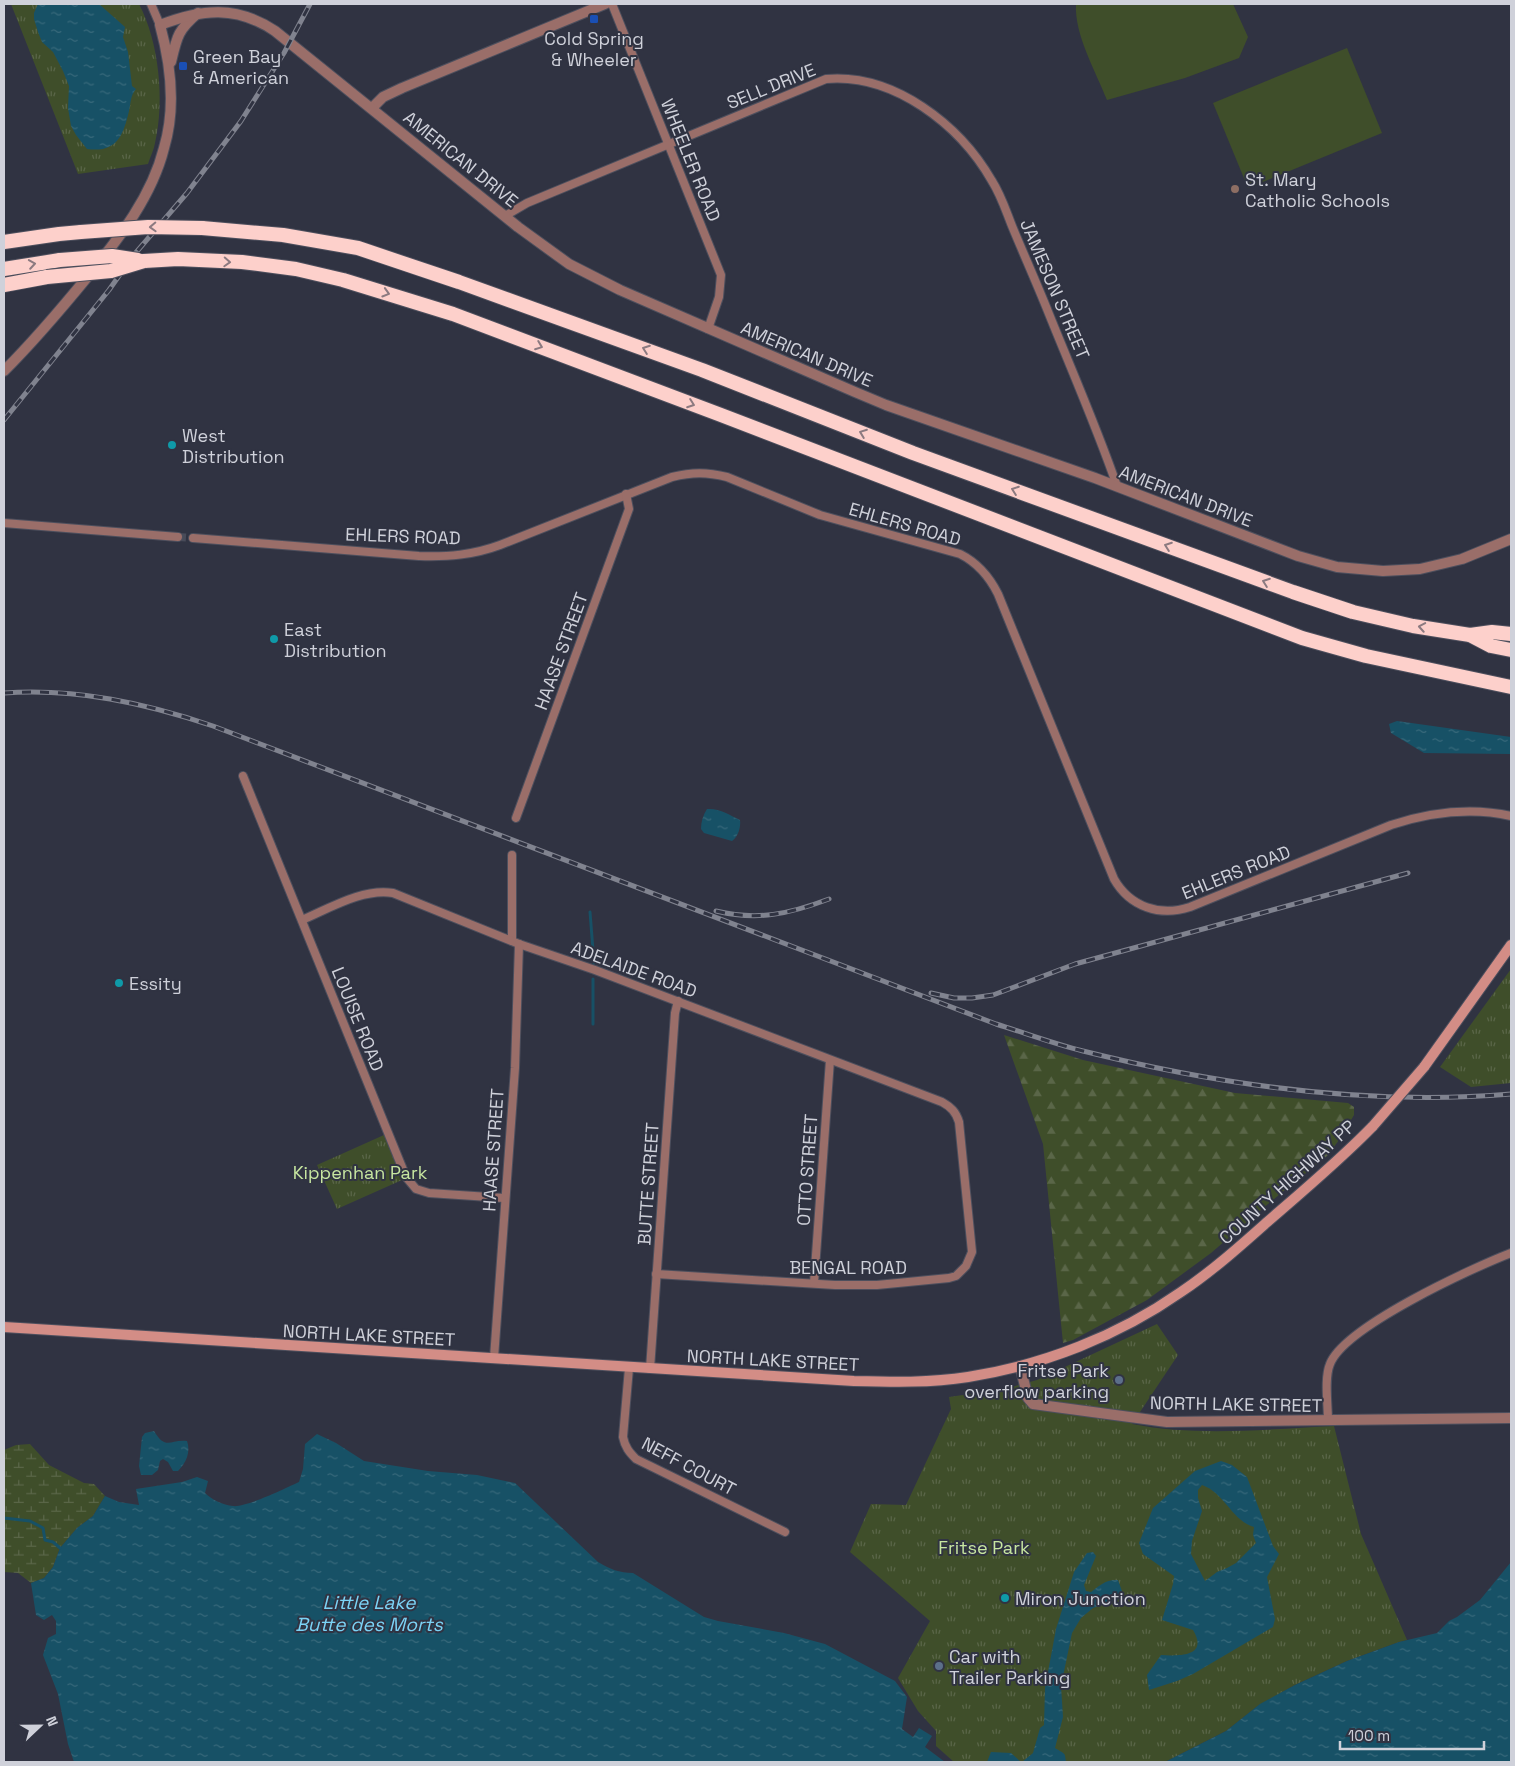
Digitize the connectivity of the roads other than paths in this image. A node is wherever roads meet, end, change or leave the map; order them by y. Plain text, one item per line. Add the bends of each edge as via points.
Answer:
1 (151, 4) edge
2 (605, 4) edge
3 (612, 4) edge
4 (199, 12) junction
5 (160, 24) junction
6 (170, 69) junction
7 (372, 108) junction
8 (939, 119) joint
9 (668, 144) junction
10 (505, 216) junction
11 (4, 232) edge
12 (28, 238) junction
13 (4, 242) edge
14 (144, 260) junction
15 (4, 269) edge
16 (4, 286) edge
17 (708, 329) junction
18 (4, 372) edge
19 (1117, 486) junction
20 (626, 494) junction
21 (4, 523) edge
22 (178, 537) tunnel mouth
23 (193, 538) tunnel mouth
24 (1511, 539) edge
25 (1511, 634) edge
26 (1470, 635) junction
27 (1511, 650) edge
28 (1511, 687) edge
29 (243, 776) dead end
30 (1511, 816) edge
31 (516, 818) dead end
32 (512, 855) dead end
33 (302, 920) junction
34 (516, 942) junction
35 (1511, 945) edge
36 (678, 1001) junction
37 (830, 1060) junction
38 (953, 1110) joint
39 (504, 1198) junction
40 (1511, 1253) edge
41 (656, 1274) junction
42 (814, 1283) junction
43 (4, 1328) edge
44 (494, 1358) junction
45 (1020, 1366) junction
46 (629, 1368) junction
47 (650, 1369) junction
48 (1511, 1418) edge
49 (1328, 1421) junction
50 (785, 1532) dead end

1 - 5 street
2 - 7 street via 402,88 383,97
3 - 9 street, WHEELER ROAD
4 - 5 street, AMERICAN DRIVE
4 - 6 street via 180,31
4 - 7 street, AMERICAN DRIVE via 240,14 265,24
5 - 6 street
6 - 18 street via 170,110 164,149 142,201 68,302
7 - 10 street, AMERICAN DRIVE
8 - 9 street, SELL DRIVE via 903,96 869,83 826,79
8 - 19 street, JAMESON STREET via 969,148 993,182
9 - 10 street, SELL DRIVE via 527,203
9 - 17 street, WHEELER ROAD via 721,275 719,297
10 - 17 street, AMERICAN DRIVE via 584,272
11 - 12 highway
12 - 13 highway
26 -> 12 highway, bridge via 1353,612 1293,592 631,344 358,248 283,235 175,226
15 -> 14 highway, bridge via 112,256
14 - 16 highway, bridge via 111,270 47,277
14 -> 28 highway via 242,262 296,269 453,314 1302,638 1374,658
17 - 19 street, AMERICAN DRIVE via 886,405
19 - 24 street, AMERICAN DRIVE via 1298,556 1351,569 1396,571 1435,566 1469,557
20 - 23 street, EHLERS ROAD via 494,547 456,556 419,556
20 - 30 street, EHLERS ROAD via 682,474 713,473 820,515 960,554 979,567 998,594 1114,879 1125,894 1146,908 1171,912 1183,910 1411,818 1464,811
20 - 31 street, HAASE STREET via 629,509
21 - 22 street
25 - 26 highway
26 - 27 highway via 1491,646
29 - 33 street, LOUISE ROAD
32 - 34 street, HAASE STREET
33 - 34 street, ADELAIDE ROAD via 362,895 383,891
33 - 39 street, LOUISE ROAD via 406,1177 416,1189 429,1193
34 - 36 street, ADELAIDE ROAD
34 - 39 street, HAASE STREET via 515,1068
35 - 45 main road, COUNTY HIGHWAY PP, bridge via 1424,1067 1373,1126 1331,1167 1181,1292 1097,1340
36 - 37 street, ADELAIDE ROAD
36 - 41 street, BUTTE STREET
37 - 38 street, ADELAIDE ROAD via 942,1102
37 - 42 street, OTTO STREET
38 - 42 street, BENGAL ROAD via 959,1122 972,1245 966,1266 956,1276 943,1280 877,1285
39 - 44 street, HAASE STREET
40 - 49 street via 1426,1292 1338,1349 1328,1366
41 - 42 street, BENGAL ROAD
41 - 47 street, BUTTE STREET
43 - 44 main road, NORTH LAKE STREET
44 - 46 main road, NORTH LAKE STREET
45 - 47 main road, NORTH LAKE STREET via 967,1377 905,1382
45 - 49 street, NORTH LAKE STREET via 1030,1402 1041,1406 1167,1422
46 - 47 main road, NORTH LAKE STREET
46 - 50 street, NEFF COURT via 623,1436 630,1453 636,1459
48 - 49 street, NORTH LAKE STREET

